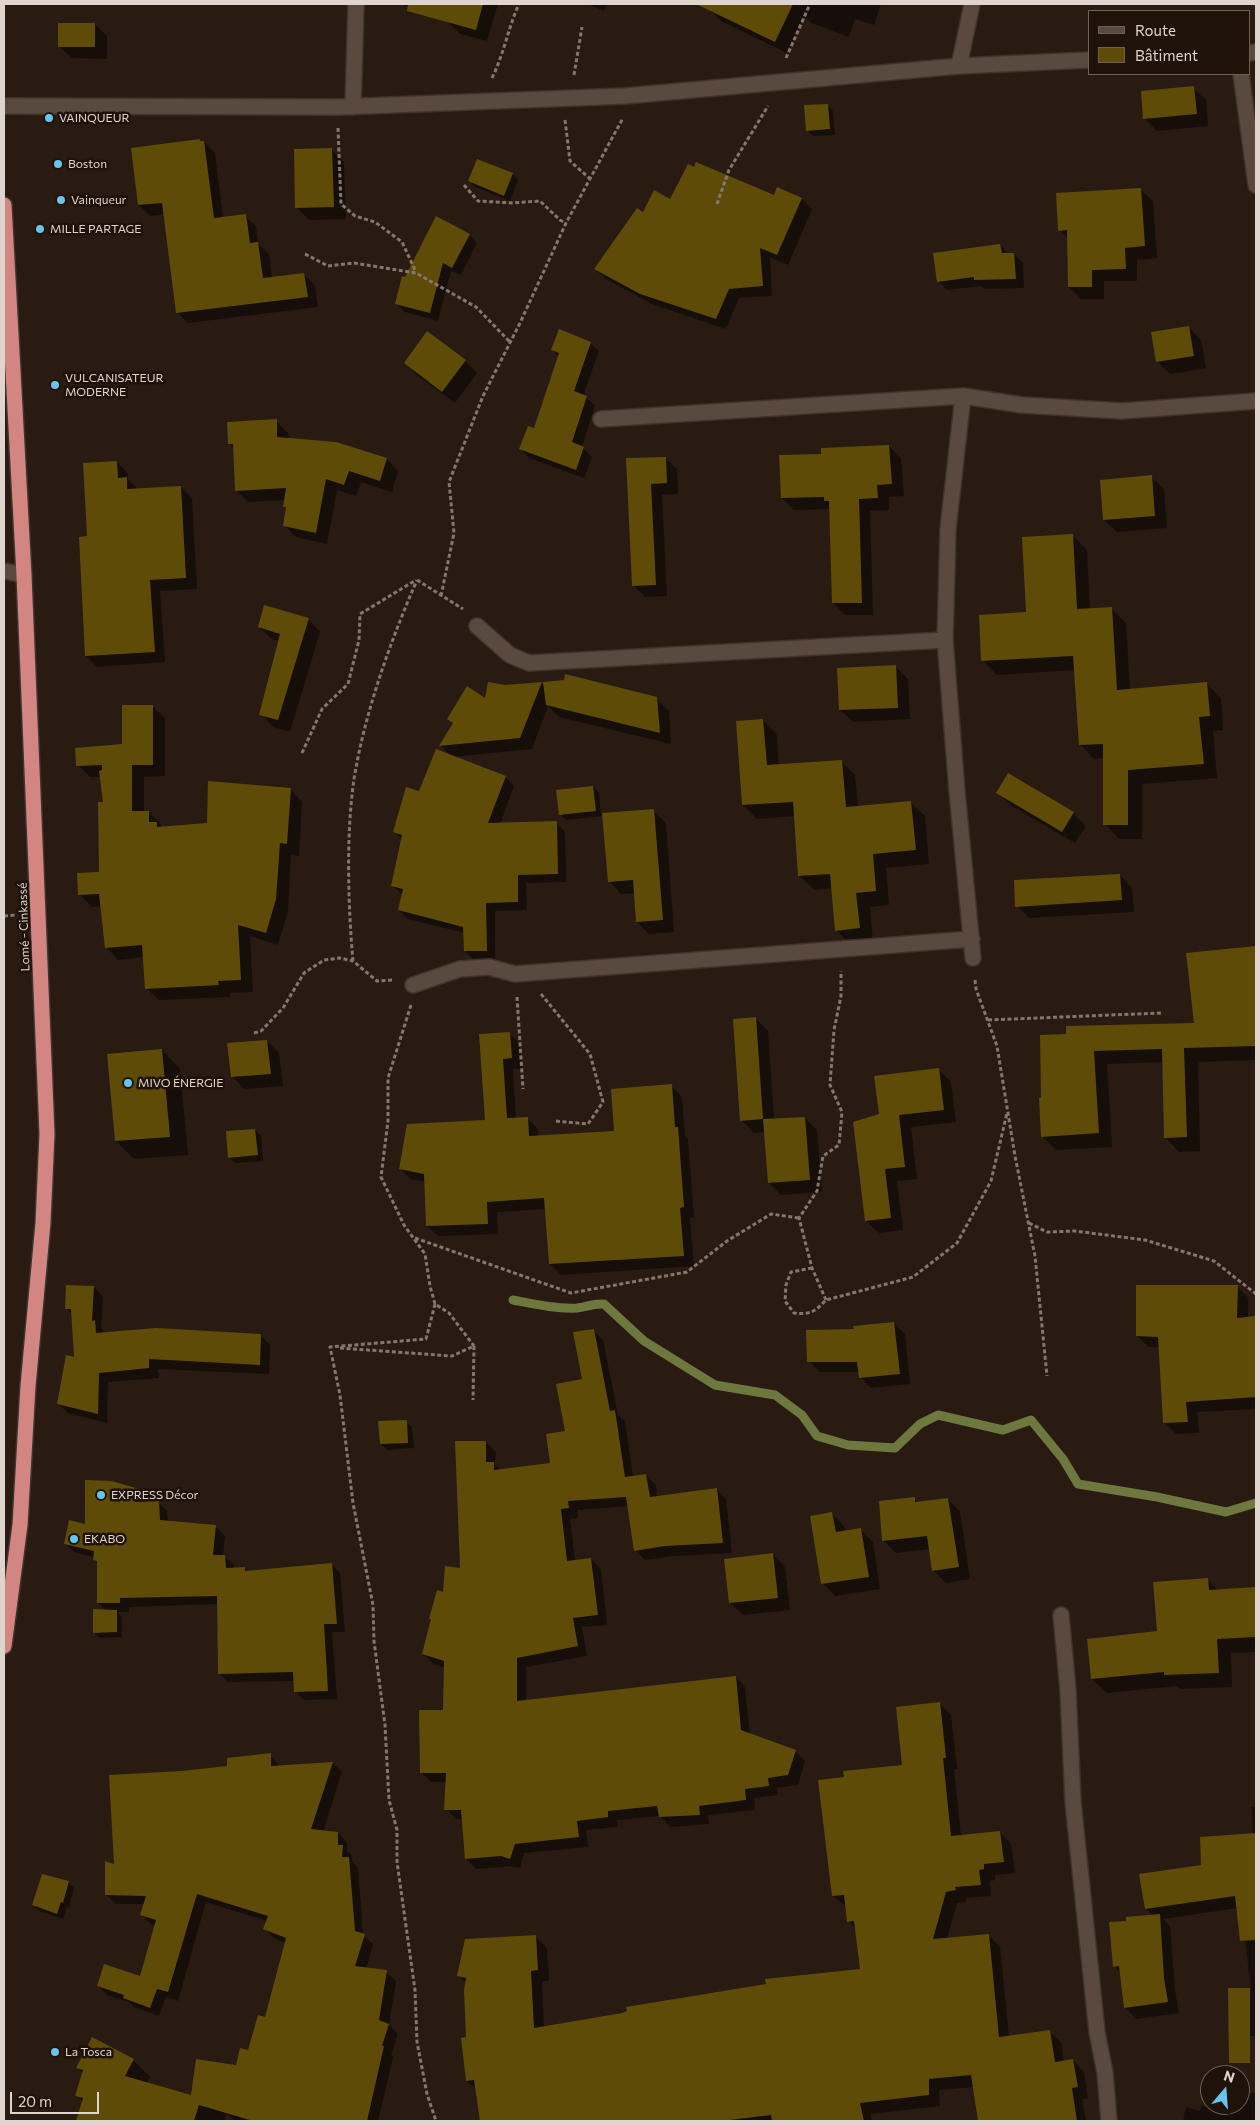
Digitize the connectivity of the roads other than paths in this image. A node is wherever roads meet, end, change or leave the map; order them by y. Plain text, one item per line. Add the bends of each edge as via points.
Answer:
1 (356, 4) edge
2 (972, 4) edge
3 (1088, 60) edge
4 (959, 66) junction
5 (1241, 75) edge
6 (4, 106) edge
7 (346, 107) junction
8 (1256, 185) edge
9 (4, 205) edge
10 (963, 396) junction
11 (1256, 401) edge
12 (601, 419) dead end
13 (4, 571) edge
14 (24, 575) junction
15 (476, 626) road end
16 (945, 640) junction
17 (972, 939) junction
18 (973, 958) road end
19 (413, 985) road end
20 (1061, 1615) dead end
21 (4, 1646) edge
22 (1109, 2121) edge

1 - 7 street
2 - 4 street
3 - 4 street
4 - 7 street via 636,95
5 - 8 street
6 - 7 street
9 - 14 highway, Lomé - Cinkassé
10 - 11 street via 1122,411
10 - 12 street
10 - 16 street via 948,529
13 - 14 street
14 - 21 highway, Lomé - Cinkassé via 47,1134 20,1525
15 - 16 street via 510,655 529,663
16 - 17 street
17 - 18 street
17 - 19 street via 519,974 489,967 460,969
20 - 22 street via 1075,1821

